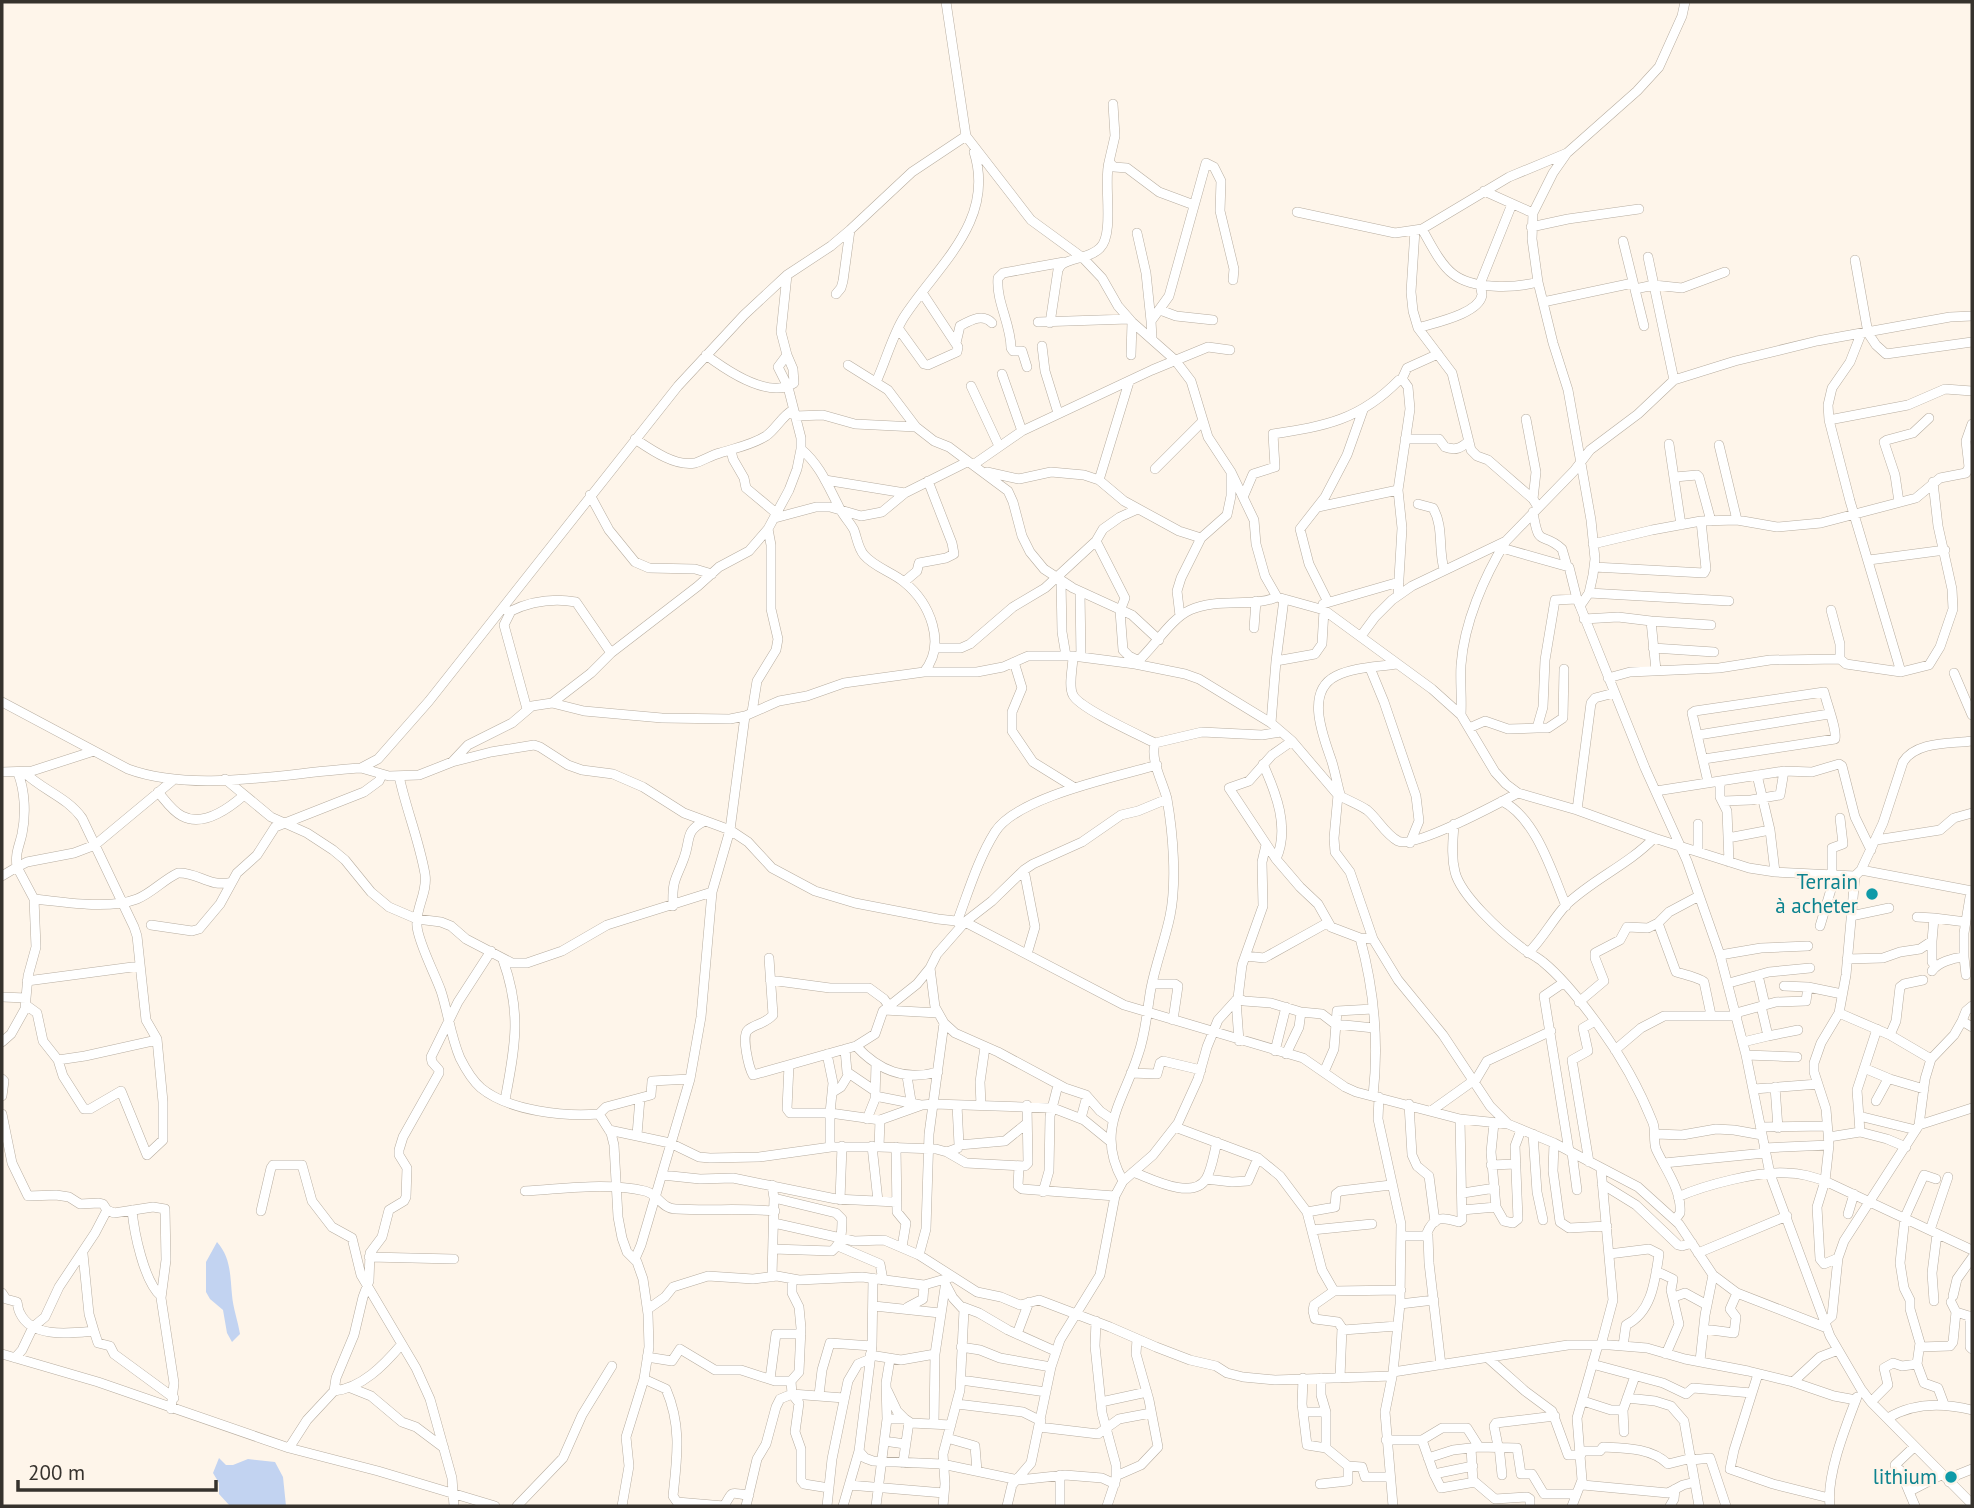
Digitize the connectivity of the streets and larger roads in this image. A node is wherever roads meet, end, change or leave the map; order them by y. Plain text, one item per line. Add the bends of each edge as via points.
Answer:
1 (946, 2) edge
2 (1685, 2) edge
3 (1113, 104) dead end
4 (969, 140) junction
5 (1567, 153) junction
6 (1109, 162) junction
7 (1484, 191) junction
8 (1512, 204) junction
9 (1194, 205) junction
10 (1639, 209) dead end
11 (1297, 212) dead end
12 (1533, 213) junction
13 (1531, 227) junction
14 (850, 230) junction
15 (1418, 230) junction
16 (1137, 233) dead end
17 (1623, 241) dead end
18 (1648, 257) dead end
19 (1083, 258) junction
20 (1855, 260) dead end
21 (1064, 262) junction
22 (1724, 272) dead end
23 (787, 275) junction
24 (1233, 280) dead end
25 (1538, 282) junction
26 (1479, 284) junction
27 (1654, 285) junction
28 (1634, 286) junction
29 (836, 294) dead end
30 (923, 294) junction
31 (1542, 302) junction
32 (1160, 310) junction
33 (1972, 316) edge
34 (1213, 320) dead end
35 (1130, 321) junction
36 (1151, 321) junction
37 (1038, 322) dead end
38 (992, 323) dead end
39 (1050, 323) junction
40 (1644, 326) dead end
41 (898, 328) junction
42 (1418, 328) junction
43 (1865, 333) junction
44 (1152, 338) junction
45 (1972, 342) edge
46 (956, 343) junction
47 (1042, 346) dead end
48 (1230, 350) dead end
49 (1438, 354) junction
50 (706, 355) junction
51 (1131, 355) dead end
52 (1175, 360) junction
53 (848, 365) dead end
54 (1027, 367) dead end
55 (1002, 374) dead end
56 (1402, 379) junction
57 (1674, 380) junction
58 (876, 382) junction
59 (1129, 382) junction
60 (971, 386) dead end
61 (788, 387) junction
62 (1972, 391) edge
63 (1363, 410) junction
64 (794, 413) junction
65 (1058, 413) junction
66 (1929, 418) dead end
67 (1527, 419) dead end
68 (1829, 419) junction
69 (1203, 421) junction
70 (1972, 424) edge
71 (916, 427) junction
72 (1022, 431) junction
73 (635, 439) junction
74 (1405, 439) junction
75 (1469, 441) junction
76 (1669, 444) dead end
77 (1719, 445) dead end
78 (999, 446) junction
79 (801, 449) junction
80 (732, 450) junction
81 (1582, 460) junction
82 (970, 463) junction
83 (1155, 469) dead end
84 (982, 471) junction
85 (1231, 472) junction
86 (1675, 477) junction
87 (825, 480) junction
88 (1099, 480) junction
89 (928, 481) junction
90 (1933, 482) junction
91 (1398, 490) junction
92 (905, 493) junction
93 (590, 495) junction
94 (1244, 495) junction
95 (1899, 502) junction
96 (1418, 504) dead end
97 (1535, 506) junction
98 (1318, 507) junction
99 (1138, 509) junction
100 (840, 510) junction
101 (776, 515) junction
102 (1855, 515) junction
103 (1737, 520) junction
104 (1707, 521) junction
105 (1681, 524) junction
106 (768, 528) junction
107 (1201, 538) junction
108 (1096, 541) junction
109 (1504, 544) junction
110 (1593, 544) junction
111 (1945, 550) junction
112 (1869, 560) junction
113 (1567, 566) junction
114 (1594, 567) junction
115 (1444, 569) junction
116 (712, 573) junction
117 (1058, 579) junction
118 (904, 582) junction
119 (1399, 582) junction
120 (1080, 592) junction
121 (1590, 593) junction
122 (1398, 595) junction
123 (1280, 598) junction
124 (1256, 601) junction
125 (1729, 601) dead end
126 (1579, 603) junction
127 (1326, 606) junction
128 (1831, 610) dead end
129 (511, 611) junction
130 (1120, 611) junction
131 (498, 613) junction
132 (1180, 616) junction
133 (1584, 619) junction
134 (1651, 621) junction
135 (1711, 625) dead end
136 (1254, 628) dead end
137 (1361, 636) junction
138 (1159, 640) junction
139 (935, 648) junction
140 (1653, 648) junction
141 (1714, 652) dead end
142 (611, 653) junction
143 (1073, 656) junction
144 (1840, 659) junction
145 (1276, 661) junction
146 (1014, 662) junction
147 (1137, 662) junction
148 (1396, 664) junction
149 (1370, 667) junction
150 (1564, 669) dead end
151 (1656, 670) junction
152 (924, 672) junction
153 (1901, 672) junction
154 (1954, 673) dead end
155 (1608, 678) junction
156 (1614, 693) junction
157 (2, 702) edge
158 (552, 703) junction
159 (527, 709) junction
160 (749, 714) junction
161 (1829, 714) junction
162 (1461, 715) junction
163 (1972, 715) edge
164 (1272, 723) junction
165 (1536, 728) junction
166 (1469, 729) junction
167 (1282, 732) junction
168 (1698, 735) junction
169 (1292, 741) junction
170 (1972, 741) edge
171 (1155, 743) junction
172 (94, 751) junction
173 (1704, 760) junction
174 (452, 762) junction
175 (1263, 764) junction
176 (1157, 765) junction
177 (361, 768) junction
178 (1784, 771) junction
179 (2, 772) edge
180 (21, 773) junction
181 (382, 775) junction
182 (1757, 775) junction
183 (399, 776) junction
184 (225, 779) junction
185 (172, 781) junction
186 (1720, 781) junction
187 (1708, 782) junction
188 (1075, 788) junction
189 (1656, 791) junction
190 (158, 792) junction
191 (1518, 793) junction
192 (1339, 795) junction
193 (243, 796) junction
194 (1763, 798) junction
195 (1167, 799) junction
196 (1723, 801) junction
197 (1502, 802) junction
198 (1577, 810) junction
199 (1972, 813) edge
200 (1840, 818) dead end
201 (705, 821) junction
202 (281, 823) junction
203 (1454, 824) junction
204 (1698, 824) dead end
205 (730, 830) junction
206 (1770, 830) junction
207 (1654, 838) junction
208 (1728, 838) junction
209 (1876, 840) junction
210 (1410, 843) junction
211 (95, 845) junction
212 (1266, 845) junction
213 (1681, 845) junction
214 (1871, 849) junction
215 (1698, 851) junction
216 (1276, 859) junction
217 (1729, 862) junction
218 (17, 867) junction
219 (1024, 870) junction
220 (1775, 872) junction
221 (1858, 873) junction
222 (2, 876) edge
223 (1834, 876) junction
224 (232, 882) junction
225 (712, 891) junction
226 (1972, 891) edge
227 (1699, 896) junction
228 (34, 899) junction
229 (123, 904) junction
230 (673, 906) junction
231 (1566, 906) junction
232 (1889, 908) dead end
233 (1851, 916) junction
234 (1917, 917) dead end
235 (1934, 918) junction
236 (417, 919) junction
237 (961, 922) junction
238 (1966, 922) junction
239 (1327, 923) junction
240 (1658, 923) junction
241 (151, 925) dead end
242 (1820, 926) dead end
243 (1360, 938) junction
244 (1373, 939) junction
245 (1932, 941) junction
246 (1808, 946) dead end
247 (491, 951) junction
248 (1528, 953) junction
249 (1027, 954) junction
250 (1720, 955) junction
251 (1246, 956) junction
252 (1964, 957) junction
253 (769, 958) dead end
254 (1847, 959) junction
255 (503, 960) junction
256 (140, 966) junction
257 (930, 968) junction
258 (1810, 968) dead end
259 (1758, 975) junction
260 (1966, 975) dead end
261 (770, 980) junction
262 (1923, 980) dead end
263 (27, 981) junction
264 (1563, 983) junction
265 (1729, 983) junction
266 (1152, 984) junction
267 (1784, 986) dead end
268 (1808, 987) junction
269 (1842, 994) junction
270 (2, 997) edge
271 (1237, 999) junction
272 (26, 1002) junction
273 (1579, 1002) junction
274 (1763, 1006) junction
275 (1972, 1006) edge
276 (1286, 1007) junction
277 (886, 1008) junction
278 (1373, 1009) junction
279 (1301, 1012) junction
280 (937, 1013) junction
281 (1839, 1013) junction
282 (1149, 1014) junction
283 (1711, 1015) junction
284 (1736, 1015) junction
285 (449, 1018) junction
286 (1173, 1020) junction
287 (1595, 1021) junction
288 (1962, 1021) junction
289 (944, 1023) junction
290 (1335, 1024) junction
291 (1972, 1027) edge
292 (1374, 1028) junction
293 (1877, 1029) junction
294 (1798, 1030) dead end
295 (1551, 1031) junction
296 (1214, 1033) junction
297 (1890, 1035) junction
298 (1768, 1036) junction
299 (158, 1040) junction
300 (1239, 1041) junction
301 (2, 1042) edge
302 (1743, 1042) junction
303 (856, 1046) junction
304 (985, 1047) junction
305 (845, 1049) junction
306 (1615, 1050) junction
307 (1275, 1051) junction
308 (827, 1054) junction
309 (1286, 1054) junction
310 (1746, 1055) junction
311 (1797, 1057) dead end
312 (1931, 1059) junction
313 (58, 1060) junction
314 (876, 1063) junction
315 (789, 1065) junction
316 (1864, 1068) junction
317 (1200, 1070) junction
318 (938, 1072) junction
319 (1324, 1072) junction
320 (849, 1073) junction
321 (1131, 1073) junction
322 (907, 1076) junction
323 (2, 1079) edge
324 (690, 1079) junction
325 (1890, 1079) junction
326 (1473, 1082) junction
327 (1818, 1084) junction
328 (1058, 1085) junction
329 (1775, 1087) junction
330 (1754, 1089) junction
331 (1924, 1089) junction
332 (833, 1092) junction
333 (875, 1093) junction
334 (2, 1096) edge
335 (1087, 1096) junction
336 (1376, 1096) junction
337 (640, 1098) junction
338 (505, 1100) junction
339 (911, 1101) junction
340 (1877, 1101) dead end
341 (934, 1104) junction
342 (1409, 1104) junction
343 (922, 1105) junction
344 (957, 1105) junction
345 (981, 1105) junction
346 (1027, 1105) junction
347 (1052, 1108) junction
348 (1972, 1108) edge
349 (1431, 1111) junction
350 (830, 1113) junction
351 (2, 1114) edge
352 (599, 1114) junction
353 (1859, 1116) junction
354 (1081, 1118) junction
355 (867, 1119) junction
356 (1460, 1119) junction
357 (880, 1120) junction
358 (1113, 1120) junction
359 (1494, 1123) junction
360 (1027, 1124) junction
361 (1508, 1124) junction
362 (1827, 1126) junction
363 (1175, 1127) junction
364 (1778, 1128) junction
365 (1917, 1128) junction
366 (610, 1130) junction
367 (1521, 1130) junction
368 (1762, 1131) junction
369 (1860, 1132) junction
370 (1533, 1134) junction
371 (1656, 1134) junction
372 (637, 1135) junction
373 (1829, 1141) junction
374 (1111, 1142) junction
375 (1217, 1142) junction
376 (670, 1143) junction
377 (1554, 1143) junction
378 (959, 1145) junction
379 (842, 1146) junction
380 (830, 1147) junction
381 (876, 1147) junction
382 (895, 1147) junction
383 (1906, 1147) junction
384 (929, 1148) junction
385 (1765, 1151) junction
386 (947, 1152) junction
387 (1571, 1152) junction
388 (1258, 1158) junction
389 (1589, 1162) junction
390 (1664, 1163) junction
391 (1516, 1164) junction
392 (1491, 1165) junction
393 (1018, 1166) junction
394 (1601, 1169) junction
395 (1133, 1172) junction
396 (1770, 1174) junction
397 (662, 1175) junction
398 (1948, 1177) dead end
399 (1206, 1179) junction
400 (1936, 1179) dead end
401 (1122, 1181) junction
402 (1825, 1181) junction
403 (1602, 1184) junction
404 (772, 1185) junction
405 (1391, 1185) junction
406 (617, 1186) junction
407 (1556, 1187) junction
408 (1495, 1188) junction
409 (1537, 1190) junction
410 (1577, 1190) dead end
411 (525, 1191) dead end
412 (1043, 1192) junction
413 (1463, 1193) junction
414 (1518, 1193) junction
415 (1854, 1194) junction
416 (656, 1195) junction
417 (1115, 1196) junction
418 (1678, 1196) junction
419 (774, 1198) junction
420 (841, 1200) junction
421 (1870, 1200) junction
422 (878, 1201) junction
423 (896, 1202) junction
424 (1496, 1208) junction
425 (107, 1210) junction
426 (132, 1210) junction
427 (1462, 1210) junction
428 (775, 1211) junction
429 (261, 1212) dead end
430 (1307, 1212) junction
431 (1848, 1214) dead end
432 (1787, 1216) junction
433 (1905, 1217) junction
434 (1543, 1220) dead end
435 (1675, 1220) junction
436 (1435, 1222) junction
437 (774, 1223) junction
438 (1372, 1224) dead end
439 (1607, 1226) junction
440 (1312, 1230) junction
441 (1933, 1232) junction
442 (1426, 1235) junction
443 (1401, 1236) junction
444 (839, 1242) junction
445 (1692, 1243) junction
446 (902, 1247) junction
447 (774, 1249) junction
448 (1972, 1250) edge
449 (1698, 1253) junction
450 (83, 1254) junction
451 (1609, 1254) junction
452 (919, 1255) junction
453 (369, 1257) junction
454 (1838, 1258) junction
455 (1972, 1258) edge
456 (454, 1259) dead end
457 (635, 1259) junction
458 (1656, 1271) junction
459 (1713, 1275) junction
460 (772, 1277) junction
461 (878, 1279) junction
462 (792, 1280) junction
463 (948, 1280) junction
464 (367, 1285) junction
465 (924, 1285) junction
466 (1401, 1290) junction
467 (1334, 1291) junction
468 (2, 1293) edge
469 (1737, 1293) junction
470 (161, 1296) junction
471 (1674, 1297) junction
472 (1434, 1300) junction
473 (1934, 1301) dead end
474 (1029, 1302) junction
475 (1400, 1304) junction
476 (1707, 1305) junction
477 (874, 1306) junction
478 (963, 1307) junction
479 (906, 1308) junction
480 (648, 1309) junction
481 (1956, 1312) junction
482 (940, 1313) junction
483 (1075, 1314) junction
484 (1971, 1317) edge
485 (1096, 1321) junction
486 (1826, 1325) junction
487 (1397, 1326) junction
488 (33, 1327) junction
489 (1704, 1329) junction
490 (1343, 1330) junction
491 (94, 1331) junction
492 (801, 1334) junction
493 (1017, 1334) junction
494 (1137, 1339) junction
495 (401, 1345) junction
496 (1600, 1345) junction
497 (1623, 1346) junction
498 (961, 1347) junction
499 (1920, 1347) junction
500 (1972, 1349) edge
501 (1838, 1350) junction
502 (1055, 1351) junction
503 (871, 1353) junction
504 (2, 1354) edge
505 (935, 1354) junction
506 (1666, 1354) junction
507 (647, 1357) junction
508 (15, 1358) junction
509 (890, 1359) junction
510 (1489, 1359) junction
511 (1700, 1361) junction
512 (1592, 1364) junction
513 (1917, 1364) junction
514 (1441, 1365) junction
515 (612, 1366) dead end
516 (1051, 1367) junction
517 (1392, 1374) junction
518 (1758, 1374) junction
519 (868, 1376) junction
520 (1635, 1376) junction
521 (1303, 1378) junction
522 (1321, 1378) junction
523 (1340, 1378) junction
524 (644, 1379) junction
525 (771, 1379) junction
526 (961, 1380) junction
527 (791, 1381) junction
528 (1793, 1382) junction
529 (886, 1386) junction
530 (351, 1388) junction
531 (1861, 1389) junction
532 (334, 1391) junction
533 (1046, 1392) junction
534 (1147, 1392) junction
535 (792, 1394) junction
536 (1752, 1394) junction
537 (819, 1395) junction
538 (174, 1398) junction
539 (844, 1398) junction
540 (1627, 1398) junction
541 (1856, 1400) junction
542 (1583, 1401) junction
543 (1101, 1402) junction
544 (1871, 1402) junction
545 (957, 1404) junction
546 (1944, 1404) junction
547 (1972, 1404) edge
548 (171, 1409) junction
549 (1623, 1410) junction
550 (1972, 1410) edge
551 (1303, 1412) junction
552 (1326, 1412) junction
553 (1151, 1413) junction
554 (1555, 1416) junction
555 (1888, 1418) junction
556 (887, 1419) junction
557 (907, 1421) junction
558 (934, 1424) junction
559 (1040, 1424) junction
560 (951, 1425) junction
561 (1106, 1429) junction
562 (1624, 1432) dead end
563 (947, 1438) junction
564 (1386, 1440) junction
565 (1423, 1440) junction
566 (884, 1441) junction
567 (905, 1444) junction
568 (1499, 1446) junction
569 (1475, 1447) junction
570 (1914, 1447) junction
571 (289, 1448) junction
572 (444, 1448) junction
573 (1325, 1448) junction
574 (859, 1451) junction
575 (1581, 1453) junction
576 (1429, 1458) junction
577 (1692, 1459) junction
578 (881, 1462) junction
579 (903, 1463) junction
580 (942, 1464) junction
581 (1348, 1466) junction
582 (1473, 1466) junction
583 (1972, 1469) edge
584 (977, 1471) junction
585 (1434, 1474) junction
586 (1060, 1475) junction
587 (1502, 1475) dead end
588 (1941, 1475) junction
589 (1390, 1477) junction
590 (1016, 1479) junction
591 (1116, 1480) junction
592 (1582, 1480) junction
593 (1473, 1482) junction
594 (1695, 1482) junction
595 (1949, 1482) junction
596 (1321, 1484) dead end
597 (849, 1485) junction
598 (829, 1488) junction
599 (878, 1488) junction
600 (1675, 1489) junction
601 (1910, 1491) junction
602 (944, 1493) junction
603 (1576, 1494) junction
604 (455, 1495) junction
605 (749, 1495) junction
606 (1830, 1502) edge
607 (1972, 1504) edge
608 (454, 1506) edge
609 (495, 1506) edge
610 (517, 1506) edge
611 (622, 1506) edge
612 (746, 1506) edge
613 (827, 1506) edge
614 (843, 1506) edge
615 (876, 1506) edge
616 (943, 1506) edge
617 (1007, 1506) edge
618 (1060, 1506) edge
619 (1107, 1506) edge
620 (1393, 1506) edge
621 (1530, 1506) edge
622 (1572, 1506) edge
623 (1670, 1506) edge
624 (1699, 1506) edge
625 (1726, 1506) edge
626 (1915, 1506) edge

1 - 4 street
2 - 5 street via 1659,67
3 - 6 street via 1115,136
4 - 14 street via 912,172
4 - 19 street via 1031,220
4 - 30 street via 980,184 977,200 956,249
5 - 7 street
5 - 12 street
6 - 9 street via 1127,168 1158,192
6 - 19 street via 1104,242
7 - 8 street
7 - 15 street
8 - 12 street
8 - 26 street
9 - 24 street via 1206,163 1214,167 1221,181 1220,211
9 - 32 street via 1169,296
10 - 13 street
11 - 15 street via 1395,233
12 - 13 street
13 - 25 street
14 - 23 street
14 - 29 street via 843,281
15 - 26 street via 1453,275
15 - 42 street via 1411,292
16 - 36 street
17 - 28 street
18 - 27 street
19 - 21 street
19 - 35 street
20 - 43 street
21 - 39 street via 1058,270
21 - 54 street via 1003,273 998,278 1011,348 1022,351
22 - 27 street via 1682,288
23 - 50 street
23 - 61 street via 781,332 786,355 778,367
25 - 26 street via 1516,287
25 - 31 street
26 - 42 street via 1479,302 1462,314
27 - 28 street
27 - 57 street
28 - 31 street
28 - 40 street
30 - 41 street
30 - 46 street
31 - 81 street via 1568,390
32 - 34 street
32 - 36 street
33 - 43 street
35 - 39 street
35 - 44 street
35 - 51 street
36 - 44 street
37 - 39 street
38 - 46 street via 981,317 968,321 960,326
41 - 46 street via 924,364 957,352
41 - 58 street
42 - 49 street
43 - 45 street via 1886,354
43 - 57 street via 1769,352
43 - 68 street via 1832,388
44 - 52 street
47 - 65 street
48 - 52 street via 1208,346
49 - 56 street via 1407,368
49 - 75 street via 1452,373
50 - 61 street via 727,371 757,384
50 - 73 street
52 - 59 street
52 - 69 street via 1191,381
53 - 58 street
55 - 72 street
56 - 63 street
56 - 74 street via 1410,395
57 - 81 street
58 - 71 street
59 - 65 street
59 - 88 street
60 - 78 street
61 - 64 street
62 - 68 street via 1945,389 1900,407
63 - 94 street via 1314,428 1273,434 1275,467 1253,474
63 - 98 street via 1347,455
64 - 71 street via 855,424
64 - 79 street
64 - 80 street via 770,434
65 - 72 street
66 - 95 street via 1913,433 1884,442
67 - 97 street via 1536,472
68 - 102 street
69 - 83 street
69 - 85 street
70 - 90 street via 1966,441 1968,470
71 - 82 street
72 - 78 street
73 - 80 street via 667,458 690,464
73 - 93 street
74 - 75 street via 1439,439 1445,447 1455,449
74 - 91 street
75 - 97 street via 1477,456 1488,460
76 - 86 street
77 - 103 street
78 - 82 street
79 - 87 street via 816,462
79 - 101 street
80 - 101 street via 746,488
81 - 97 street
81 - 110 street
82 - 84 street
82 - 89 street
84 - 88 street via 1019,479 1062,472
84 - 117 street via 1008,491 1030,552
85 - 94 street
85 - 107 street via 1227,515
86 - 104 street via 1699,477
86 - 105 street
87 - 92 street
87 - 100 street
88 - 99 street
89 - 92 street
89 - 118 street via 954,554 919,563
90 - 95 street via 1916,498
90 - 111 street
91 - 98 street
91 - 119 street via 1402,528
92 - 100 street via 882,512 862,516
93 - 116 street via 635,562 649,568
93 - 131 street
94 - 123 street via 1265,576
95 - 102 street
96 - 115 street via 1433,508 1438,517
97 - 109 street
97 - 113 street via 1536,534 1562,549
98 - 127 street via 1300,532
99 - 107 street
99 - 108 street via 1103,529
100 - 101 street via 816,507
100 - 118 street via 864,556
101 - 106 street
102 - 103 street via 1777,527
102 - 112 street
103 - 104 street
104 - 105 street
104 - 114 street via 1704,573
105 - 110 street
106 - 116 street via 749,551
106 - 160 street via 771,609 778,639 757,681
107 - 132 street via 1177,591
108 - 117 street
108 - 130 street via 1125,598
109 - 113 street
109 - 115 street
109 - 162 street via 1468,630 1461,664
110 - 114 street
111 - 112 street
111 - 153 street via 1953,609 1948,627 1929,665
112 - 153 street
113 - 126 street
114 - 121 street
115 - 122 street
116 - 142 street
117 - 120 street
117 - 139 street via 1013,607 970,644
117 - 143 street via 1062,632
118 - 139 street via 925,607 934,628
119 - 122 street
119 - 127 street
120 - 130 street
120 - 143 street
121 - 125 street
121 - 126 street
122 - 137 street
123 - 124 street
123 - 127 street
123 - 145 street
124 - 132 street via 1203,606
124 - 136 street
126 - 133 street
126 - 165 street via 1555,600 1543,707
127 - 137 street
127 - 145 street via 1322,644 1315,654
128 - 144 street
129 - 131 street
129 - 142 street via 531,601 576,602
129 - 159 street via 504,625
130 - 138 street via 1132,615
130 - 147 street via 1122,650
131 - 177 street via 378,759
132 - 138 street
133 - 134 street
133 - 155 street
134 - 135 street
134 - 140 street
137 - 148 street
138 - 147 street
139 - 152 street
140 - 141 street
140 - 151 street
142 - 158 street
143 - 146 street via 1028,656
143 - 147 street
143 - 171 street via 1074,697
144 - 151 street
144 - 153 street via 1846,664
145 - 164 street
146 - 152 street via 977,672
146 - 188 street via 1022,688 1012,712 1012,732 1033,762
147 - 164 street via 1199,678
148 - 149 street
148 - 162 street
149 - 192 street via 1335,676 1318,706
149 - 210 street via 1419,810
150 - 165 street via 1563,718 1548,728
151 - 155 street
152 - 160 street via 844,683
154 - 163 street
155 - 156 street
156 - 189 street
156 - 198 street via 1591,703
157 - 172 street
158 - 159 street
158 - 160 street via 584,711 662,718
159 - 174 street via 512,723 468,745
160 - 205 street
161 - 168 street
161 - 168 street via 1824,692 1707,709 1692,713
161 - 173 street via 1835,739
162 - 166 street
164 - 167 street
165 - 166 street via 1508,729 1485,722
166 - 191 street via 1495,772
167 - 169 street
167 - 171 street via 1202,732
168 - 173 street
169 - 175 street
169 - 192 street
170 - 209 street via 1908,754
171 - 176 street
172 - 180 street
172 - 185 street via 128,769
173 - 187 street
174 - 183 street via 419,775
174 - 201 street via 513,747 540,747 568,765 612,774
175 - 212 street via 1249,781 1228,788
175 - 216 street via 1282,825
176 - 188 street
176 - 195 street
177 - 181 street
177 - 184 street
178 - 182 street
178 - 194 street via 1780,795
178 - 214 street via 1842,766 1855,817
179 - 180 street
180 - 211 street via 77,811
180 - 218 street via 24,806
181 - 183 street
181 - 202 street via 363,792
182 - 186 street
182 - 194 street
183 - 236 street via 425,877
184 - 185 street
184 - 193 street
185 - 190 street
186 - 187 street
186 - 196 street
187 - 189 street
188 - 237 street via 1003,822 980,864
189 - 213 street
190 - 193 street via 179,815 193,819 220,812
190 - 211 street
191 - 197 street
191 - 198 street
192 - 210 street via 1366,810 1395,839
192 - 244 street via 1335,852 1350,872
193 - 202 street
194 - 196 street
194 - 206 street
195 - 219 street via 1121,815 1082,842
195 - 266 street via 1174,892
196 - 208 street
197 - 203 street
197 - 231 street via 1517,810 1529,827
198 - 207 street
199 - 209 street via 1954,818 1940,830
200 - 223 street via 1843,844 1832,848
201 - 205 street
201 - 230 street via 687,839 674,880
202 - 224 street
202 - 236 street via 316,838 345,860 371,892
203 - 210 street
203 - 248 street via 1455,874 1491,920
204 - 215 street
205 - 225 street
205 - 237 street via 772,868 815,891
206 - 208 street
206 - 220 street
207 - 213 street
207 - 231 street
208 - 217 street
209 - 214 street
211 - 218 street
211 - 229 street
212 - 216 street
212 - 251 street via 1263,906
213 - 215 street
213 - 227 street
214 - 221 street
215 - 217 street
216 - 239 street via 1318,904
217 - 220 street
218 - 222 street
218 - 228 street
219 - 237 street via 992,901
219 - 249 street via 1035,927
220 - 223 street
221 - 223 street
221 - 226 street
221 - 233 street
223 - 242 street
224 - 229 street via 220,885 178,873
224 - 241 street via 199,929
225 - 230 street
225 - 324 street via 701,1017
226 - 238 street
227 - 240 street
227 - 250 street
228 - 229 street
228 - 263 street via 36,952
229 - 256 street via 137,936
230 - 255 street via 607,925 562,951 527,963
231 - 248 street
232 - 233 street
233 - 254 street
234 - 235 street
235 - 238 street
235 - 245 street
236 - 247 street via 451,926 466,940
236 - 285 street
237 - 249 street
237 - 257 street
238 - 252 street
239 - 243 street
239 - 251 street via 1264,958
240 - 273 street via 1627,927 1620,940 1595,953 1604,981
240 - 283 street via 1676,972 1704,982
243 - 244 street
243 - 278 street
244 - 326 street
245 - 252 street via 1934,969
245 - 254 street via 1920,949 1883,958
246 - 250 street
247 - 255 street
247 - 285 street
248 - 264 street via 1543,961
249 - 282 street
250 - 265 street
251 - 271 street
252 - 260 street
253 - 261 street
254 - 269 street
255 - 338 street via 516,1020
256 - 263 street
256 - 299 street via 146,1020
257 - 277 street via 918,984
257 - 280 street
258 - 259 street
259 - 265 street
259 - 274 street
261 - 277 street via 869,988 884,999
261 - 315 street via 773,1015 745,1035 751,1072 761,1074
262 - 297 street via 1900,987
263 - 272 street
264 - 273 street
264 - 295 street via 1544,994
265 - 284 street
266 - 282 street
266 - 286 street via 1178,985
267 - 268 street
268 - 269 street
268 - 274 street via 1807,1001
269 - 281 street
270 - 272 street
271 - 276 street
271 - 296 street via 1220,1017
271 - 300 street
272 - 301 street via 11,1034
272 - 313 street via 37,1013 43,1041
273 - 287 street
274 - 284 street
274 - 298 street
275 - 288 street
276 - 279 street
276 - 307 street
277 - 280 street
277 - 303 street via 875,1034
278 - 290 street via 1337,1010
278 - 292 street
279 - 290 street via 1323,1014
279 - 309 street
280 - 289 street
281 - 293 street
281 - 327 street via 1815,1054
282 - 286 street
282 - 321 street
283 - 284 street
283 - 306 street via 1664,1016
284 - 302 street
285 - 338 street via 469,1074 480,1088
285 - 453 street via 431,1057 439,1073 399,1150 407,1168 405,1199 389,1210 382,1237
286 - 296 street
287 - 306 street
287 - 389 street via 1583,1028 1588,1051 1572,1060
288 - 291 street
288 - 312 street
289 - 304 street
289 - 318 street
290 - 292 street
290 - 319 street via 1334,1050
292 - 336 street
293 - 297 street
293 - 316 street
294 - 298 street
295 - 326 street via 1487,1061
295 - 387 street
296 - 300 street
296 - 317 street
297 - 312 street
298 - 302 street
299 - 313 street
299 - 313 street via 163,1140 147,1154 122,1092 84,1109
300 - 307 street
302 - 310 street
303 - 305 street
303 - 314 street
304 - 328 street
304 - 345 street
305 - 308 street
305 - 320 street
306 - 371 street via 1634,1079
307 - 309 street
308 - 315 street
308 - 332 street
309 - 319 street via 1303,1058
310 - 311 street
310 - 330 street
312 - 331 street
314 - 322 street
314 - 333 street
315 - 350 street via 788,1112
316 - 325 street
316 - 353 street via 1857,1090
317 - 321 street via 1163,1061 1157,1074
317 - 363 street
318 - 322 street
318 - 341 street
319 - 336 street via 1351,1090
320 - 332 street
320 - 333 street
321 - 358 street
322 - 339 street
323 - 334 street
324 - 337 street via 652,1081 651,1095
324 - 376 street
325 - 331 street
325 - 340 street
326 - 349 street
326 - 361 street
327 - 329 street
327 - 362 street
328 - 335 street
328 - 347 street
329 - 330 street
329 - 364 street
330 - 368 street
331 - 365 street
332 - 350 street
333 - 339 street
333 - 355 street
335 - 354 street
335 - 358 street
336 - 342 street
336 - 405 street
337 - 352 street via 606,1107
337 - 372 street
338 - 352 street via 562,1115
339 - 343 street
341 - 343 street
341 - 344 street
341 - 384 street
342 - 349 street
342 - 436 street via 1412,1155 1428,1174
343 - 357 street
344 - 345 street
344 - 378 street
345 - 346 street
346 - 347 street
346 - 360 street
347 - 354 street
347 - 412 street via 1049,1175
348 - 365 street
349 - 356 street
350 - 355 street
350 - 380 street
351 - 425 street via 12,1163 28,1196 69,1197 80,1204 103,1204
352 - 366 street
353 - 365 street
353 - 369 street
354 - 374 street
355 - 357 street
356 - 359 street
356 - 413 street
357 - 381 street
358 - 374 street
359 - 361 street
359 - 392 street
360 - 378 street via 1005,1141
360 - 393 street via 1028,1166
361 - 367 street
362 - 364 street
362 - 373 street
363 - 375 street
363 - 395 street
364 - 368 street
365 - 383 street
366 - 372 street
366 - 406 street
367 - 370 street
367 - 391 street via 1515,1146
368 - 371 street
368 - 385 street
369 - 373 street
369 - 383 street
370 - 377 street
370 - 409 street
371 - 390 street via 1656,1148
372 - 376 street
373 - 385 street
373 - 402 street
374 - 401 street
375 - 388 street
375 - 399 street
376 - 380 street via 710,1158
376 - 397 street
377 - 387 street
377 - 407 street
378 - 386 street
379 - 380 street
379 - 381 street
379 - 420 street
381 - 382 street
381 - 422 street
382 - 384 street
382 - 423 street
383 - 421 street
384 - 386 street
384 - 452 street via 926,1229
385 - 390 street
385 - 396 street
386 - 393 street via 965,1163
387 - 389 street
387 - 410 street
388 - 399 street via 1248,1181
388 - 430 street via 1280,1176
389 - 394 street
390 - 418 street
391 - 392 street
391 - 414 street
392 - 408 street
393 - 412 street via 1019,1188
394 - 403 street
394 - 435 street via 1638,1187
395 - 399 street via 1183,1189
395 - 401 street
396 - 402 street via 1785,1172
396 - 418 street
396 - 432 street
397 - 404 street
397 - 416 street
398 - 441 street
400 - 433 street via 1924,1175
401 - 417 street
402 - 415 street
402 - 454 street via 1817,1207 1820,1259 1824,1264
403 - 439 street
403 - 445 street via 1636,1205 1678,1245
404 - 419 street
404 - 420 street
405 - 430 street via 1340,1191 1335,1207
405 - 443 street
406 - 411 street
406 - 416 street
406 - 457 street via 622,1238
407 - 409 street
407 - 439 street via 1559,1220 1566,1227
408 - 413 street
408 - 424 street
409 - 414 street
409 - 434 street
412 - 417 street
413 - 427 street
414 - 424 street via 1516,1222 1504,1221
415 - 421 street
415 - 431 street
416 - 428 street via 674,1209
416 - 457 street
417 - 483 street via 1100,1275
418 - 435 street via 1680,1212
419 - 428 street
419 - 444 street via 841,1215
420 - 422 street
421 - 433 street
421 - 454 street
422 - 423 street
423 - 446 street via 897,1213 906,1223
424 - 427 street
425 - 426 street
425 - 450 street
426 - 470 street via 138,1244
426 - 470 street via 165,1209
427 - 436 street via 1458,1222 1446,1217
428 - 437 street
429 - 464 street via 271,1168 302,1165 312,1201 332,1227 352,1238
430 - 440 street
432 - 449 street
432 - 486 street
433 - 441 street
433 - 499 street via 1901,1273
435 - 445 street
436 - 442 street
437 - 444 street
437 - 447 street
438 - 440 street
439 - 451 street
440 - 467 street via 1322,1270
441 - 448 street
441 - 473 street
442 - 443 street
442 - 472 street
443 - 466 street
444 - 446 street via 883,1240
444 - 447 street via 830,1252
444 - 461 street via 880,1264
445 - 449 street
446 - 452 street
447 - 460 street
449 - 459 street
450 - 488 street via 59,1287 45,1317
450 - 491 street
451 - 458 street via 1650,1249 1659,1254
451 - 496 street via 1613,1300
452 - 463 street
453 - 456 street
453 - 464 street
454 - 486 street via 1832,1316
455 - 481 street via 1957,1279 1952,1299
457 - 480 street
458 - 471 street via 1673,1279
458 - 497 street via 1648,1303 1637,1320 1625,1327
459 - 469 street
459 - 476 street
460 - 462 street
460 - 480 street via 703,1277 673,1287
461 - 462 street
461 - 465 street
461 - 477 street
462 - 492 street
463 - 465 street
463 - 474 street via 1018,1304
463 - 478 street via 953,1298
463 - 482 street
464 - 495 street
464 - 532 street
465 - 479 street via 922,1300
466 - 467 street
466 - 475 street
467 - 490 street via 1314,1305 1313,1316 1338,1322
468 - 488 street via 17,1302
469 - 486 street
469 - 489 street via 1730,1309 1736,1317 1734,1333
470 - 538 street
471 - 476 street via 1685,1293
471 - 506 street via 1679,1324
472 - 475 street
472 - 514 street
474 - 483 street via 1039,1300
474 - 493 street
475 - 487 street
476 - 489 street
477 - 479 street
477 - 503 street
478 - 493 street
478 - 498 street
479 - 482 street
480 - 507 street
481 - 484 street
481 - 499 street via 1950,1346
482 - 505 street
483 - 485 street
483 - 502 street
484 - 500 street
485 - 494 street
485 - 543 street
486 - 501 street
487 - 490 street
487 - 517 street
488 - 491 street via 57,1333
488 - 508 street
489 - 511 street
490 - 523 street
491 - 538 street via 98,1343 110,1346 114,1354
492 - 525 street via 776,1334
492 - 527 street via 799,1372
493 - 502 street
494 - 521 street via 1232,1375
494 - 534 street via 1136,1354
495 - 530 street via 382,1366
495 - 572 street via 430,1399
496 - 497 street
496 - 510 street via 1569,1345
496 - 512 street
497 - 506 street
498 - 516 street
498 - 526 street
499 - 513 street
501 - 528 street via 1818,1359
501 - 531 street
502 - 516 street
503 - 509 street
503 - 519 street
503 - 537 street via 830,1343
503 - 539 street via 856,1366
504 - 508 street
505 - 509 street
505 - 558 street
506 - 511 street
507 - 524 street
507 - 525 street via 672,1361 680,1349 712,1369 741,1370
508 - 548 street
509 - 529 street
510 - 514 street
510 - 554 street
511 - 518 street
512 - 520 street
512 - 542 street
513 - 544 street via 1884,1367 1888,1385
513 - 546 street via 1924,1383 1938,1388
514 - 517 street
515 - 610 street via 563,1458
516 - 533 street
517 - 523 street
517 - 564 street via 1385,1412
518 - 528 street
518 - 536 street
519 - 529 street
519 - 574 street
520 - 536 street via 1685,1393 1693,1388
520 - 540 street
521 - 522 street
521 - 551 street
522 - 523 street
522 - 552 street
524 - 605 street via 666,1389 674,1416 679,1438 674,1499 724,1506 730,1494
524 - 611 street via 626,1437 629,1466
525 - 527 street
526 - 533 street
526 - 545 street
527 - 535 street
528 - 541 street
529 - 556 street
529 - 557 street via 898,1413
530 - 532 street
530 - 572 street via 381,1402 402,1423 416,1427
531 - 541 street
531 - 544 street
532 - 571 street
533 - 559 street
534 - 543 street
534 - 553 street
535 - 537 street
535 - 598 street via 799,1403 795,1432 801,1449 801,1482
535 - 605 street via 778,1402
536 - 606 street via 1730,1469
537 - 539 street
538 - 548 street
539 - 598 street
540 - 549 street
540 - 577 street via 1673,1408 1686,1423
541 - 606 street via 1834,1467
542 - 549 street
542 - 575 street via 1577,1418
543 - 561 street
544 - 555 street
545 - 559 street via 1023,1412
545 - 560 street
546 - 550 street
546 - 555 street via 1897,1412
547 - 550 street
548 - 571 street
549 - 562 street
551 - 552 street
551 - 573 street via 1307,1445
552 - 573 street
553 - 561 street via 1119,1419
553 - 591 street via 1157,1450
554 - 568 street via 1496,1423
554 - 575 street via 1567,1454
555 - 570 street
556 - 557 street
556 - 566 street
557 - 558 street
557 - 567 street
558 - 560 street
559 - 561 street via 1093,1434
559 - 590 street via 1030,1466
560 - 563 street
561 - 591 street
563 - 580 street
563 - 584 street via 975,1446
564 - 565 street
564 - 589 street
565 - 569 street via 1442,1428 1467,1428
565 - 576 street
566 - 567 street
566 - 578 street
567 - 579 street
568 - 569 street
568 - 587 street
568 - 603 street via 1517,1448 1521,1474 1532,1474 1544,1494
569 - 576 street
569 - 582 street
570 - 588 street
570 - 601 street via 1895,1465
571 - 604 street
572 - 604 street
573 - 581 street
574 - 578 street via 868,1460
574 - 597 street
575 - 577 street via 1603,1447 1640,1448 1668,1464
575 - 592 street
576 - 585 street
577 - 594 street
577 - 625 street via 1710,1458
578 - 579 street
578 - 599 street
579 - 580 street
580 - 584 street
580 - 602 street
581 - 589 street via 1362,1467 1367,1477
581 - 596 street via 1348,1481
582 - 585 street
582 - 593 street
583 - 595 street
584 - 590 street
585 - 593 street via 1441,1488
586 - 590 street
586 - 591 street
586 - 618 street
588 - 595 street
588 - 601 street
589 - 620 street
590 - 617 street
591 - 619 street
592 - 600 street via 1583,1485 1668,1493
592 - 603 street
593 - 621 street via 1494,1499 1527,1497
594 - 600 street
594 - 624 street
595 - 607 street
597 - 599 street
597 - 614 street
598 - 613 street
599 - 602 street
599 - 615 street
600 - 623 street
601 - 626 street
602 - 616 street
603 - 622 street
604 - 608 street
604 - 609 street
605 - 612 street

